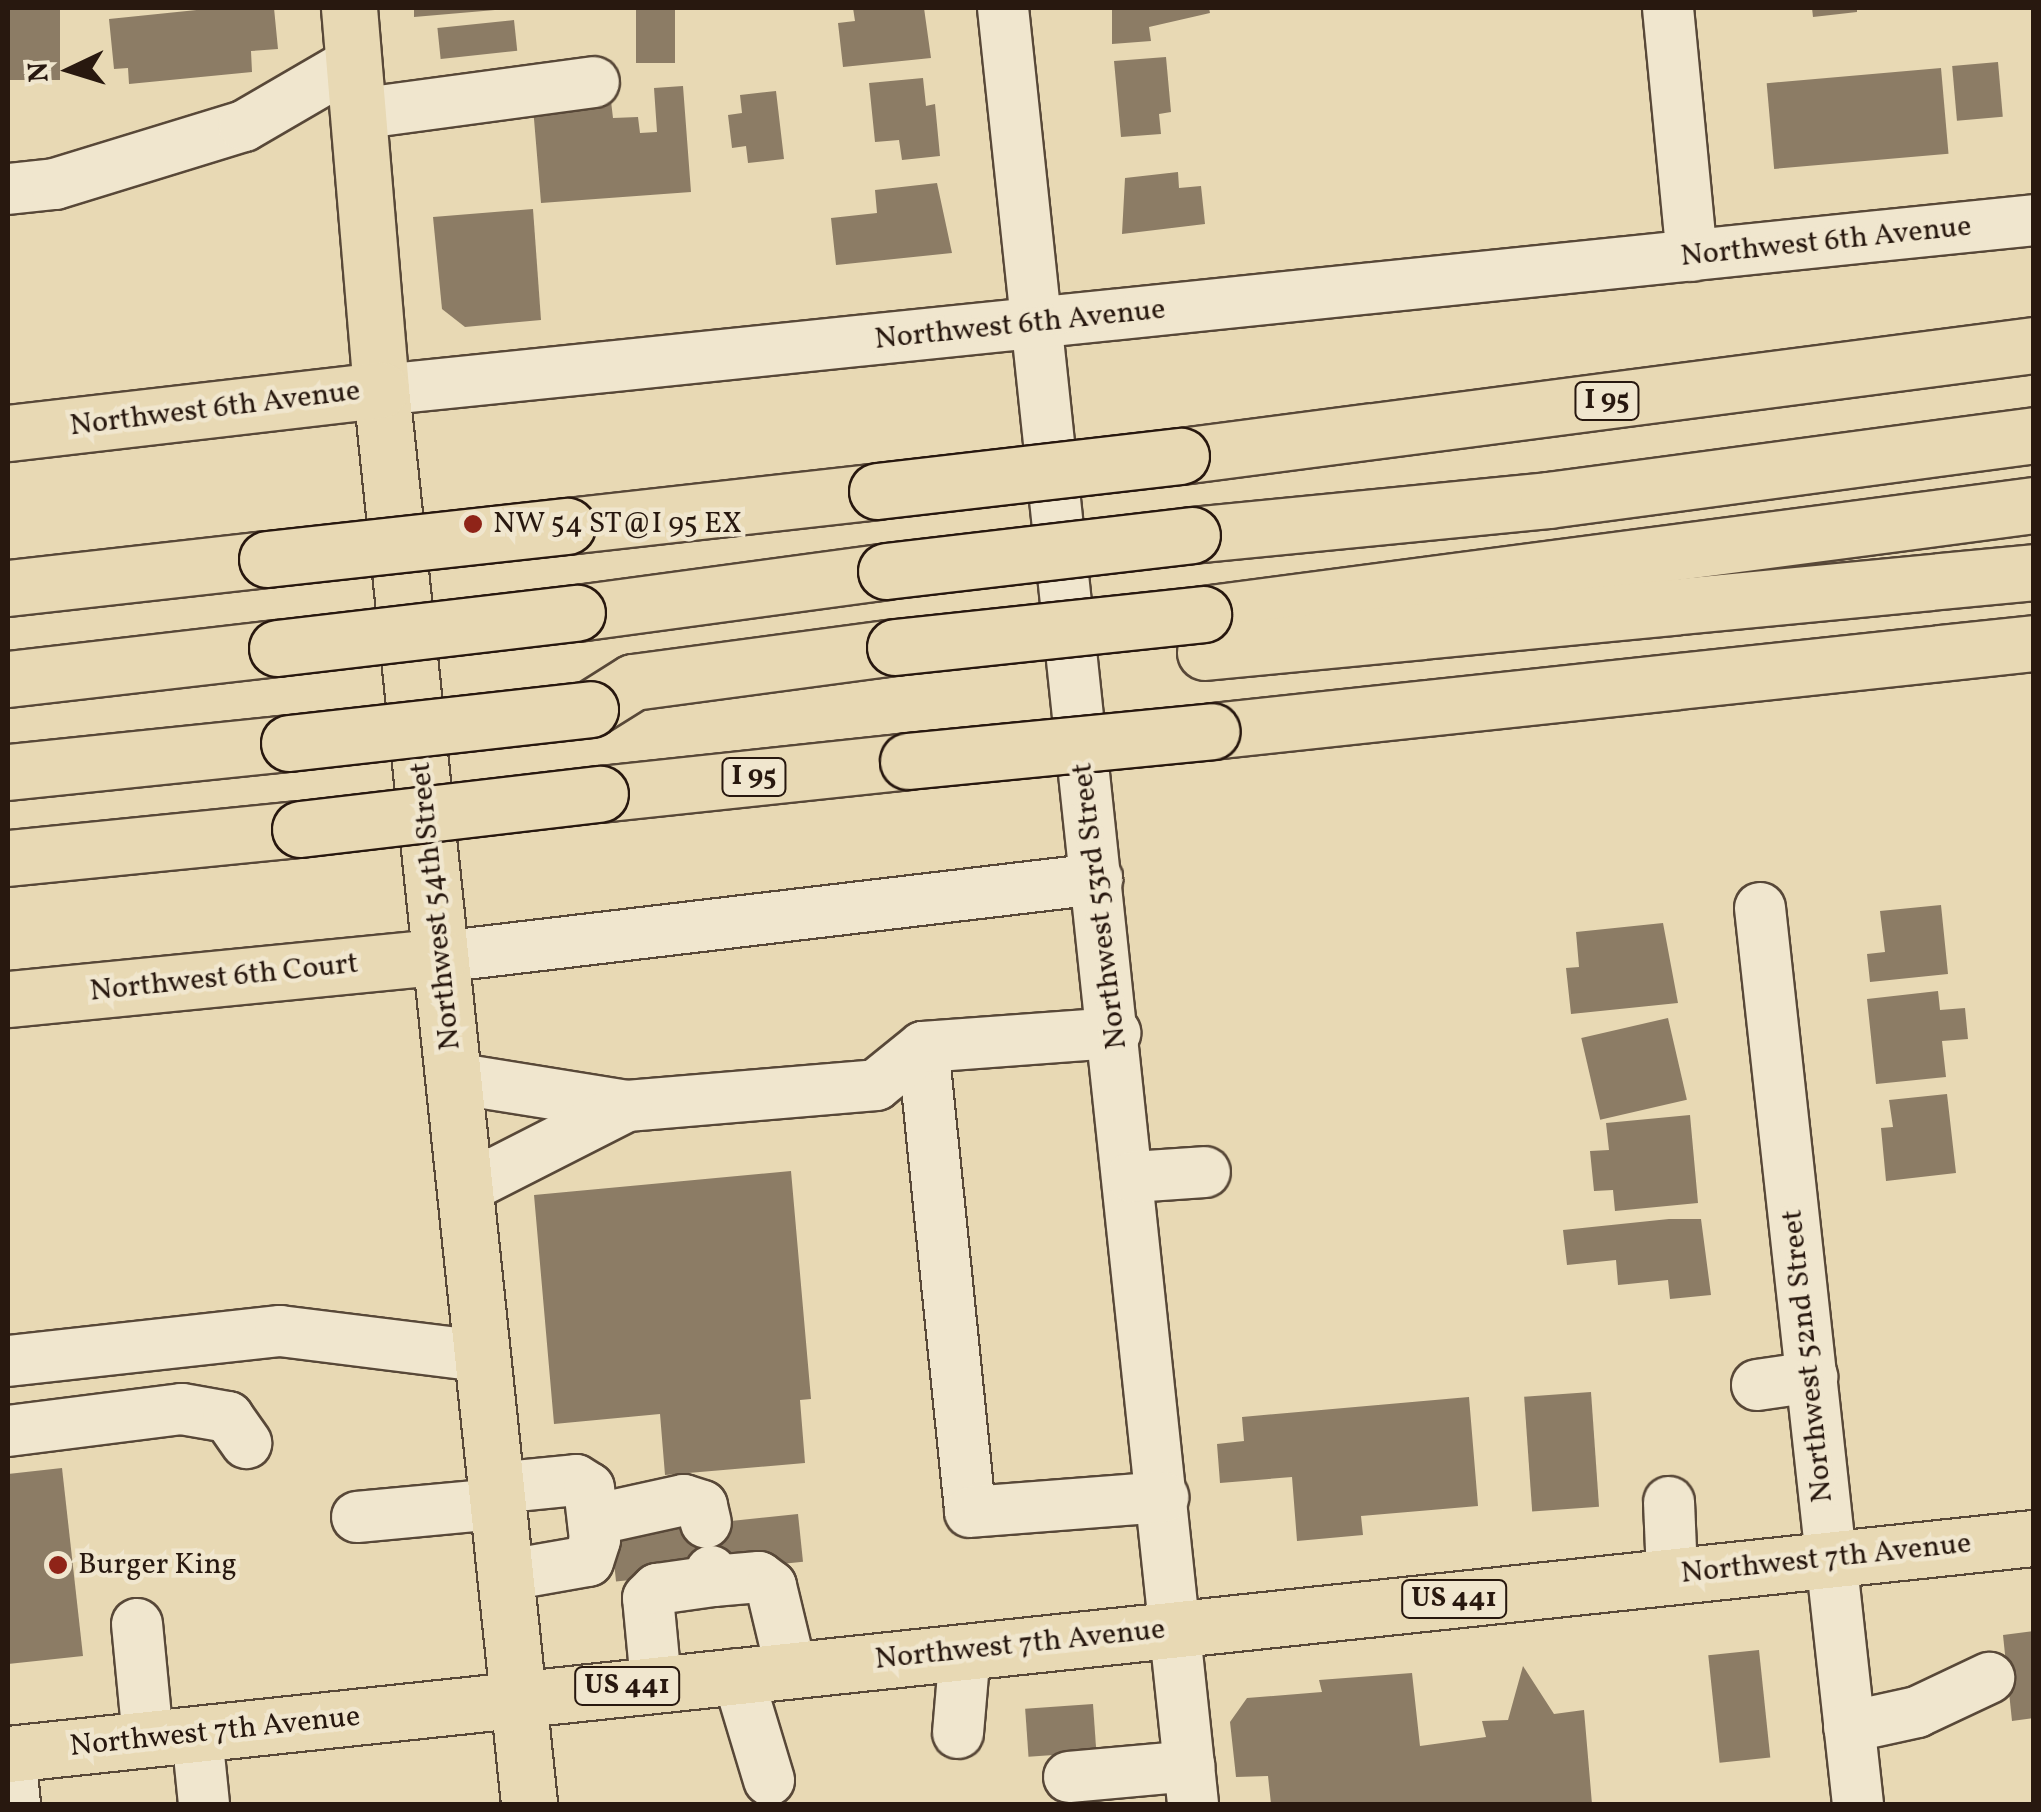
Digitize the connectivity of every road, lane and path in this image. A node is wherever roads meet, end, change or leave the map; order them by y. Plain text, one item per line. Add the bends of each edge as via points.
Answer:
1 (349, 8) edge
2 (1002, 8) edge
3 (1668, 8) edge
4 (594, 82) dead end
5 (356, 88) junction
6 (8, 189) edge
7 (2034, 220) edge
8 (1692, 256) junction
9 (1031, 324) junction
10 (2034, 345) edge
11 (380, 390) junction
12 (8, 433) edge
13 (2034, 435) edge
14 (1891, 454) junction
15 (2034, 466) edge
16 (2034, 504) edge
17 (2034, 572) edge
18 (8, 588) edge
19 (1204, 633) junction
20 (2034, 643) edge
21 (8, 679) edge
22 (8, 772) edge
23 (8, 858) edge
24 (1097, 879) junction
25 (1760, 908) dead end
26 (440, 956) junction
27 (8, 999) edge
28 (1115, 1033) junction
29 (923, 1048) junction
30 (453, 1078) junction
31 (627, 1106) junction
32 (1206, 1172) dead end
33 (1132, 1177) junction
34 (464, 1189) junction
35 (481, 1356) junction
36 (8, 1362) edge
37 (1812, 1377) junction
38 (1757, 1385) dead end
39 (8, 1432) edge
40 (246, 1442) dead end
41 (496, 1496) junction
42 (1162, 1497) junction
43 (1668, 1502) dead end
44 (358, 1518) dead end
45 (593, 1520) junction
46 (706, 1523) dead end
47 (2034, 1538) edge
48 (1829, 1559) junction
49 (1672, 1575) junction
50 (503, 1576) junction
51 (138, 1624) dead end
52 (1176, 1629) junction
53 (965, 1651) junction
54 (791, 1669) junction
55 (737, 1674) junction
56 (1989, 1678) dead end
57 (656, 1682) junction
58 (517, 1698) junction
59 (1849, 1728) junction
60 (958, 1733) dead end
61 (172, 1737) junction
62 (11, 1771) edge
63 (1069, 1778) dead end
64 (770, 1780) dead end
65 (1191, 1786) edge
66 (204, 1804) edge
67 (530, 1804) edge
68 (1858, 1804) edge

1 - 5 main road, Northwest 54th Street
2 - 9 street, Northwest 53rd Street
3 - 8 street
4 - 5 street
5 - 6 street via 54,184
5 - 11 main road, Northwest 54th Street
7 - 8 street, Northwest 6th Avenue
8 - 9 street, Northwest 6th Avenue
9 - 11 street, Northwest 6th Avenue
9 - 24 street, Northwest 53rd Street
10 - 18 main road, I 95, bridge via 1181,456
11 - 12 main road, Northwest 6th Avenue
11 - 26 main road, Northwest 54th Street
13 - 14 main road
14 - 15 main road via 1961,474
14 - 21 main road, bridge
16 - 19 main road
17 - 19 main road
19 - 22 main road, bridge via 633,682 590,708
20 - 23 main road, I 95, bridge
24 - 26 street
24 - 28 street, Northwest 53rd Street
25 - 37 street, Northwest 52nd Street
26 - 27 main road, Northwest 6th Court
26 - 30 main road, Northwest 54th Street
28 - 29 street
28 - 33 street, Northwest 53rd Street
29 - 31 street via 876,1085
29 - 42 street via 970,1512
30 - 31 street
30 - 34 main road, Northwest 54th Street
31 - 34 street
32 - 33 street
33 - 42 street, Northwest 53rd Street
34 - 35 main road, Northwest 54th Street
35 - 36 street via 280,1331
35 - 41 main road, Northwest 54th Street
37 - 38 street
37 - 48 street, Northwest 52nd Street
39 - 40 street via 182,1409 228,1417
41 - 44 street
41 - 45 street via 576,1480 589,1488
41 - 50 main road, Northwest 54th Street
42 - 52 street, Northwest 53rd Street
43 - 49 street
45 - 46 street via 684,1500 702,1506
45 - 50 street via 588,1561
47 - 48 main road, Northwest 7th Avenue / US 441
48 - 49 main road, Northwest 7th Avenue / US 441
48 - 59 street, Northwest 52nd Street
49 - 52 main road, Northwest 7th Avenue / US 441
50 - 58 main road, Northwest 54th Street
51 - 61 street
52 - 53 main road, Northwest 7th Avenue / US 441
52 - 65 street, Northwest 53rd Street
53 - 54 main road, Northwest 7th Avenue / US 441
53 - 60 street
54 - 55 main road, Northwest 7th Avenue / US 441
54 - 57 street via 771,1586 759,1577 712,1576 657,1589 648,1598
55 - 57 main road, Northwest 7th Avenue / US 441
55 - 64 street
56 - 59 street via 1917,1712
57 - 58 main road, Northwest 7th Avenue / US 441
58 - 61 main road, Northwest 7th Avenue / US 441
58 - 67 main road, Northwest 54th Street
59 - 68 street, Northwest 52nd Street
61 - 62 main road, Northwest 7th Avenue / US 441
61 - 66 street
63 - 65 street

